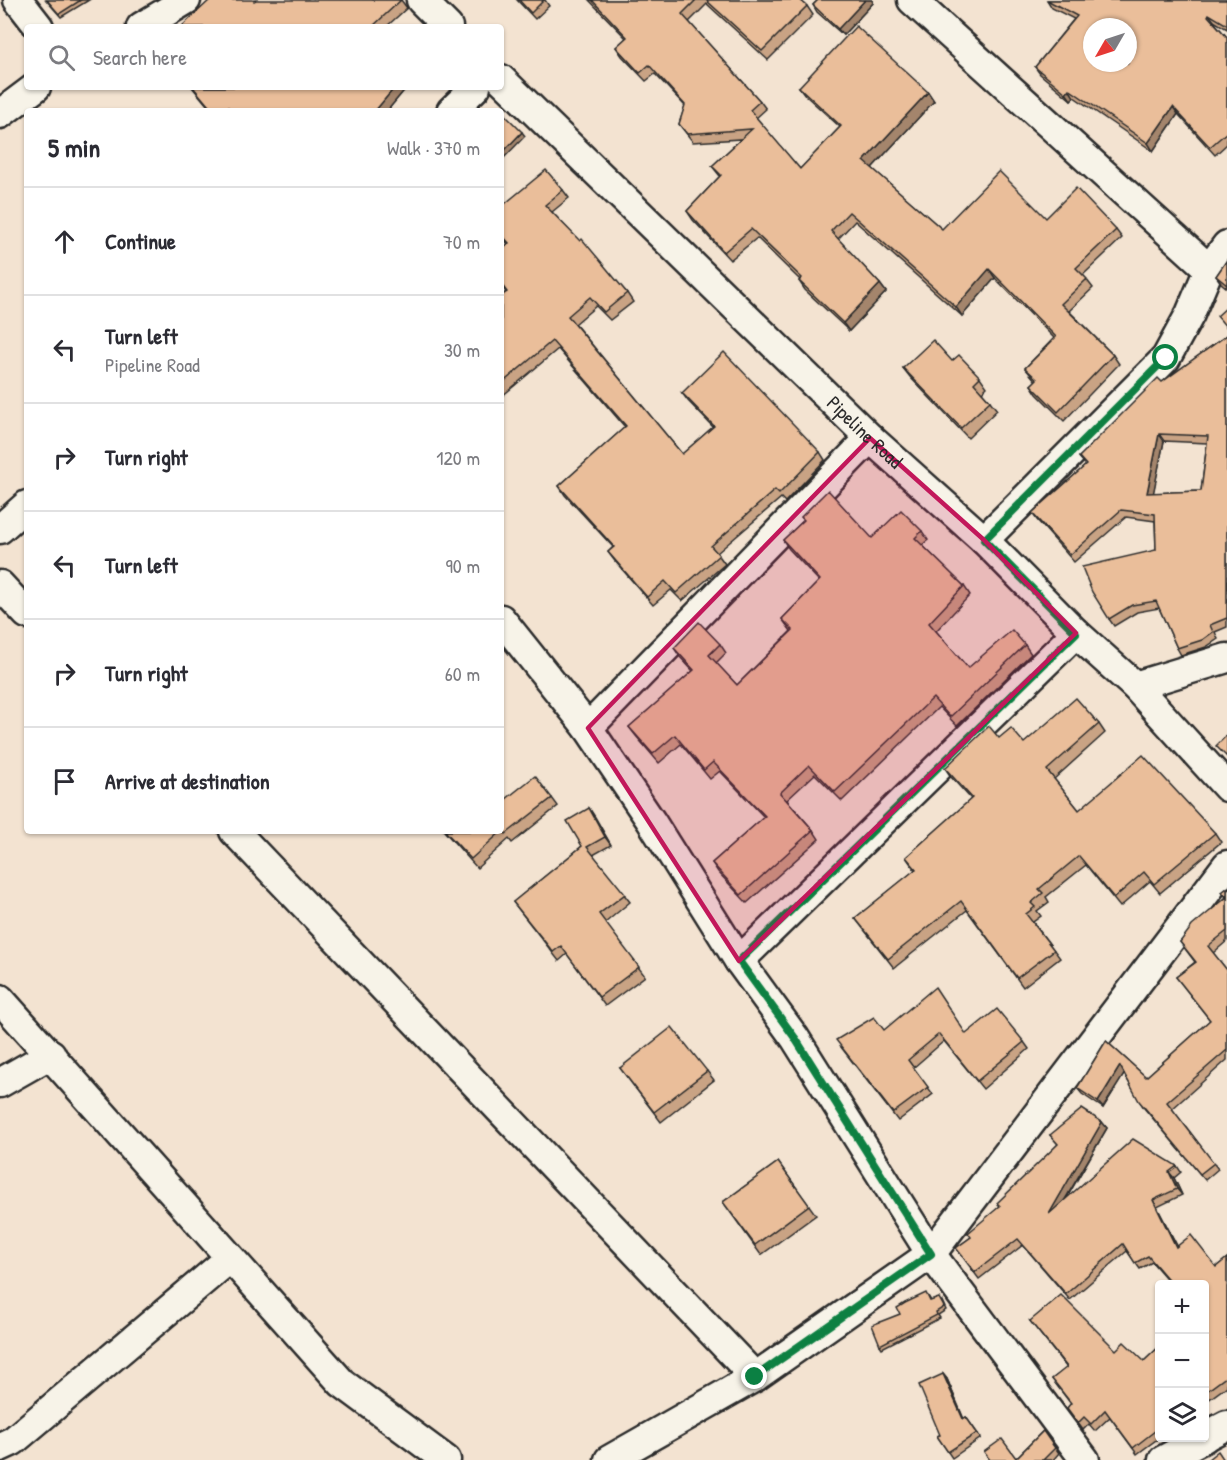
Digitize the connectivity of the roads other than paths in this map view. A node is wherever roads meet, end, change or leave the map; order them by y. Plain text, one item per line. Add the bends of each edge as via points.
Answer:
1 (18, 0) edge
2 (186, 0) edge
3 (421, 0) edge
4 (912, 0) edge
5 (37, 24) edge
6 (146, 24) edge
7 (445, 24) edge
8 (504, 82) edge
9 (32, 90) edge
10 (473, 90) edge
11 (454, 108) edge
12 (0, 114) edge
13 (1227, 245) edge
14 (1209, 269) junction
15 (870, 438) junction
16 (24, 508) edge
17 (0, 529) edge
18 (984, 540) junction
19 (0, 585) edge
20 (24, 611) edge
21 (504, 623) edge
22 (1076, 633) junction
23 (1227, 658) edge
24 (1135, 686) junction
25 (588, 728) junction
26 (1227, 787) edge
27 (237, 834) edge
28 (1227, 865) edge
29 (739, 961) junction
30 (0, 999) edge
31 (51, 1054) junction
32 (0, 1083) edge
33 (931, 1254) junction
34 (229, 1259) junction
35 (755, 1377) junction
36 (1227, 1425) edge
37 (1209, 1434) edge
38 (1195, 1442) edge
39 (12, 1449) edge
40 (446, 1460) edge
41 (609, 1460) edge
42 (1085, 1460) edge
43 (1163, 1460) edge

1 - 5 street
2 - 6 street
3 - 7 street
4 - 14 street
8 - 15 street, Pipeline Road
9 - 12 street
10 - 11 street
13 - 14 street
14 - 18 street via 1166,358
15 - 18 street, Pipeline Road
15 - 25 street
16 - 17 street
18 - 22 street, Pipeline Road
19 - 20 street
21 - 25 street
22 - 24 street, Pipeline Road
22 - 29 street
23 - 24 street
24 - 26 street, Pipeline Road
25 - 29 street
27 - 35 street
28 - 33 street
29 - 33 street via 795,1038
30 - 31 street
31 - 32 street
31 - 34 street
33 - 35 street
33 - 42 street
34 - 39 street
34 - 40 street via 342,1383
35 - 41 street
36 - 37 street
38 - 43 street

